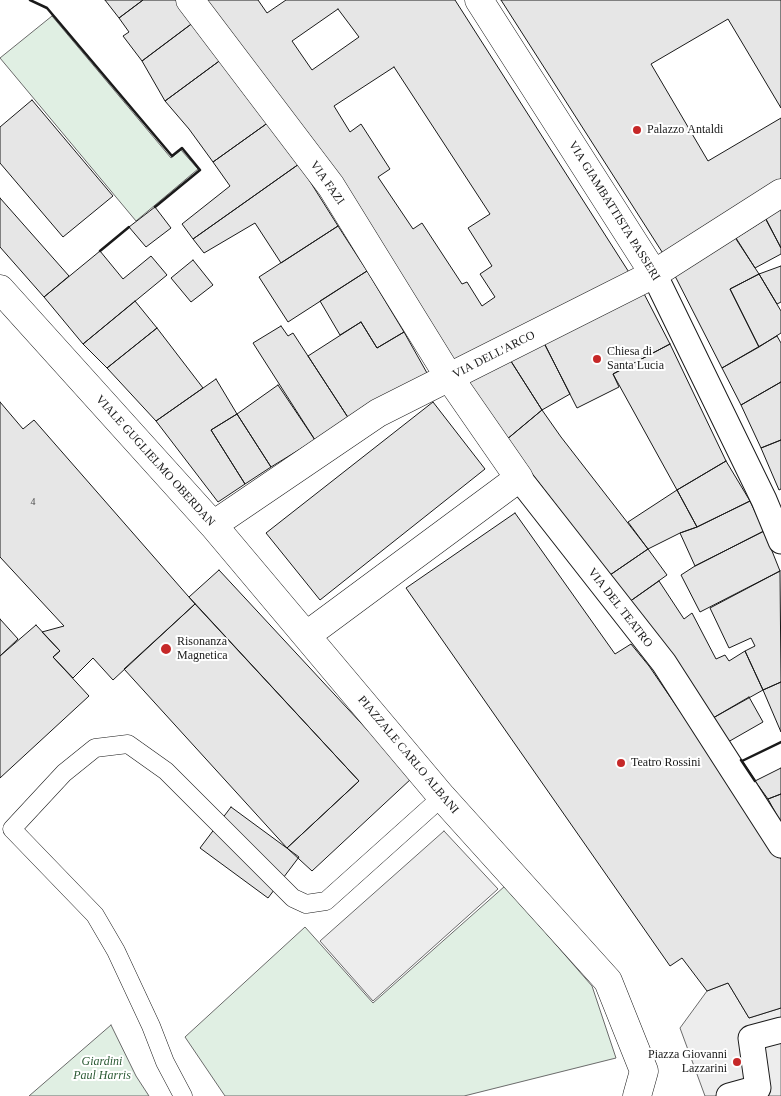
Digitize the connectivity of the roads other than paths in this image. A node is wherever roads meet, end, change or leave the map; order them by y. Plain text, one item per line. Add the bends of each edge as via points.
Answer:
1 (190, 0) edge
2 (479, 0) edge
3 (781, 193) edge
4 (654, 274) junction
5 (0, 289) edge
6 (450, 377) junction
7 (519, 478) junction
8 (213, 525) junction
9 (781, 541) edge
10 (307, 635) junction
11 (442, 797) junction
12 (781, 845) edge
13 (781, 1030) edge
14 (640, 1095) edge
15 (183, 1096) edge
16 (729, 1096) edge

1 - 6 street, VIA FAZI via 331,186
2 - 4 street, VIA GIAMBATTISTA PASSERI
3 - 4 street, VIA DELL'ARCO
4 - 6 street, VIA DELL'ARCO
4 - 9 street, VIA GIAMBATTISTA PASSERI
5 - 8 street, VIALE GUGLIELMO OBERDAN
6 - 7 street, VIA DEL TEATRO
6 - 8 street, VIA DELL'ARCO via 378,413
7 - 10 street
7 - 12 street, VIA DEL TEATRO via 664,663
8 - 10 street, VIALE GUGLIELMO OBERDAN
10 - 11 street, PIAZZALE CARLO ALBANI
11 - 14 street, PIAZZALE CARLO ALBANI via 608,981 644,1071
11 - 15 lane via 326,901 306,904 293,898 166,771 128,744 95,748 64,773 12,829 95,916 116,951
13 - 16 street via 751,1038 758,1088

